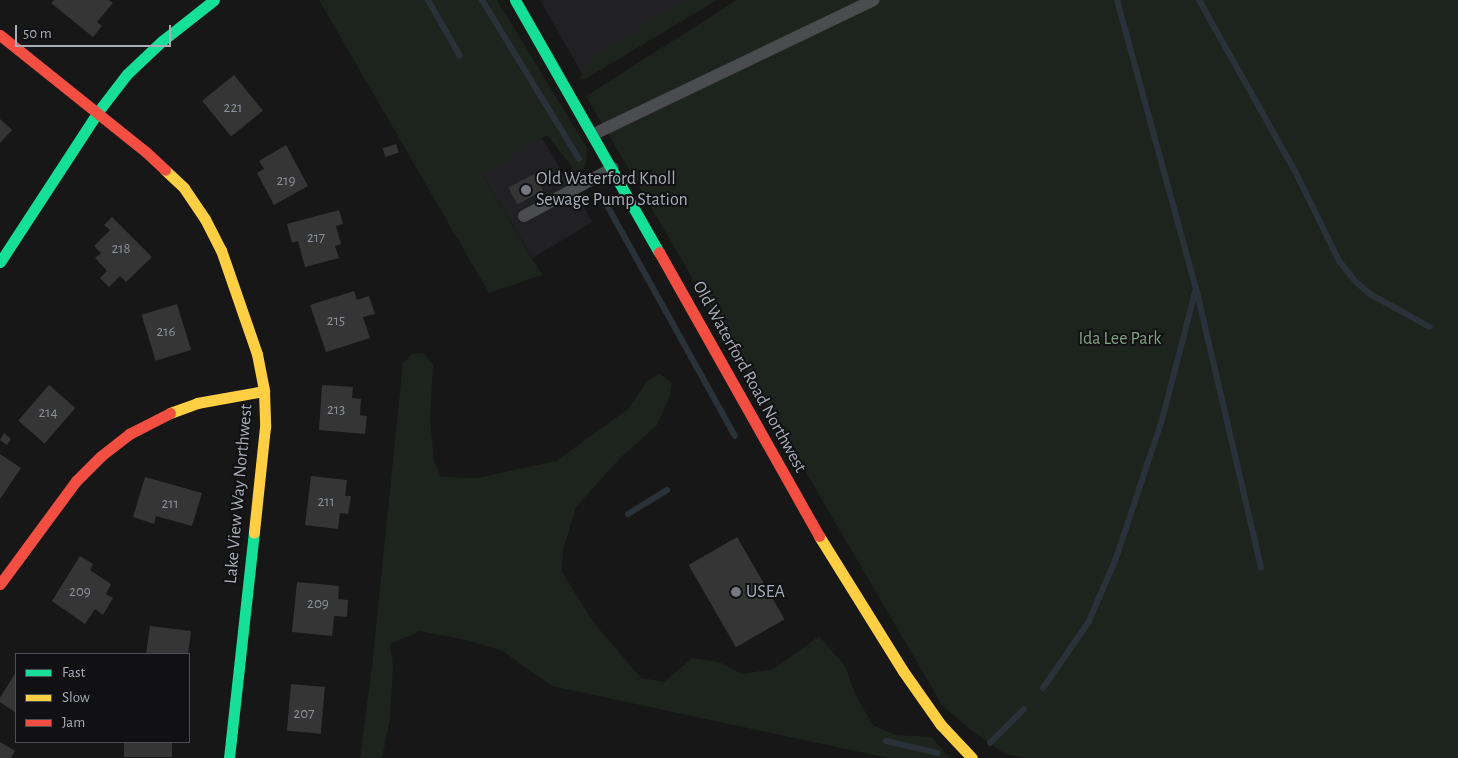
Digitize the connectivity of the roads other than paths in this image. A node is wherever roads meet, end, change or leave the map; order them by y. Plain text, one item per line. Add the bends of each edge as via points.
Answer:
1 (214, 0) edge
2 (515, 0) edge
3 (874, 0) edge
4 (0, 35) edge
5 (97, 113) junction
6 (594, 134) junction
7 (613, 168) junction
8 (524, 216) dead end
9 (0, 262) edge
10 (264, 391) junction
11 (0, 584) edge
12 (229, 758) edge
13 (972, 758) edge

1 - 5 street via 141,60
2 - 6 street, Old Waterford Road Northwest
3 - 6 lane
4 - 5 street, Lake View Way Northwest
5 - 9 street
5 - 10 street, Lake View Way Northwest via 161,165 184,188 205,219 221,250 257,354
6 - 7 street, Old Waterford Road Northwest
7 - 8 lane
7 - 13 street, Old Waterford Road Northwest via 815,530 903,671 941,725
10 - 11 street via 197,403 161,416 129,434 76,481
10 - 12 street, Lake View Way Northwest via 265,427

